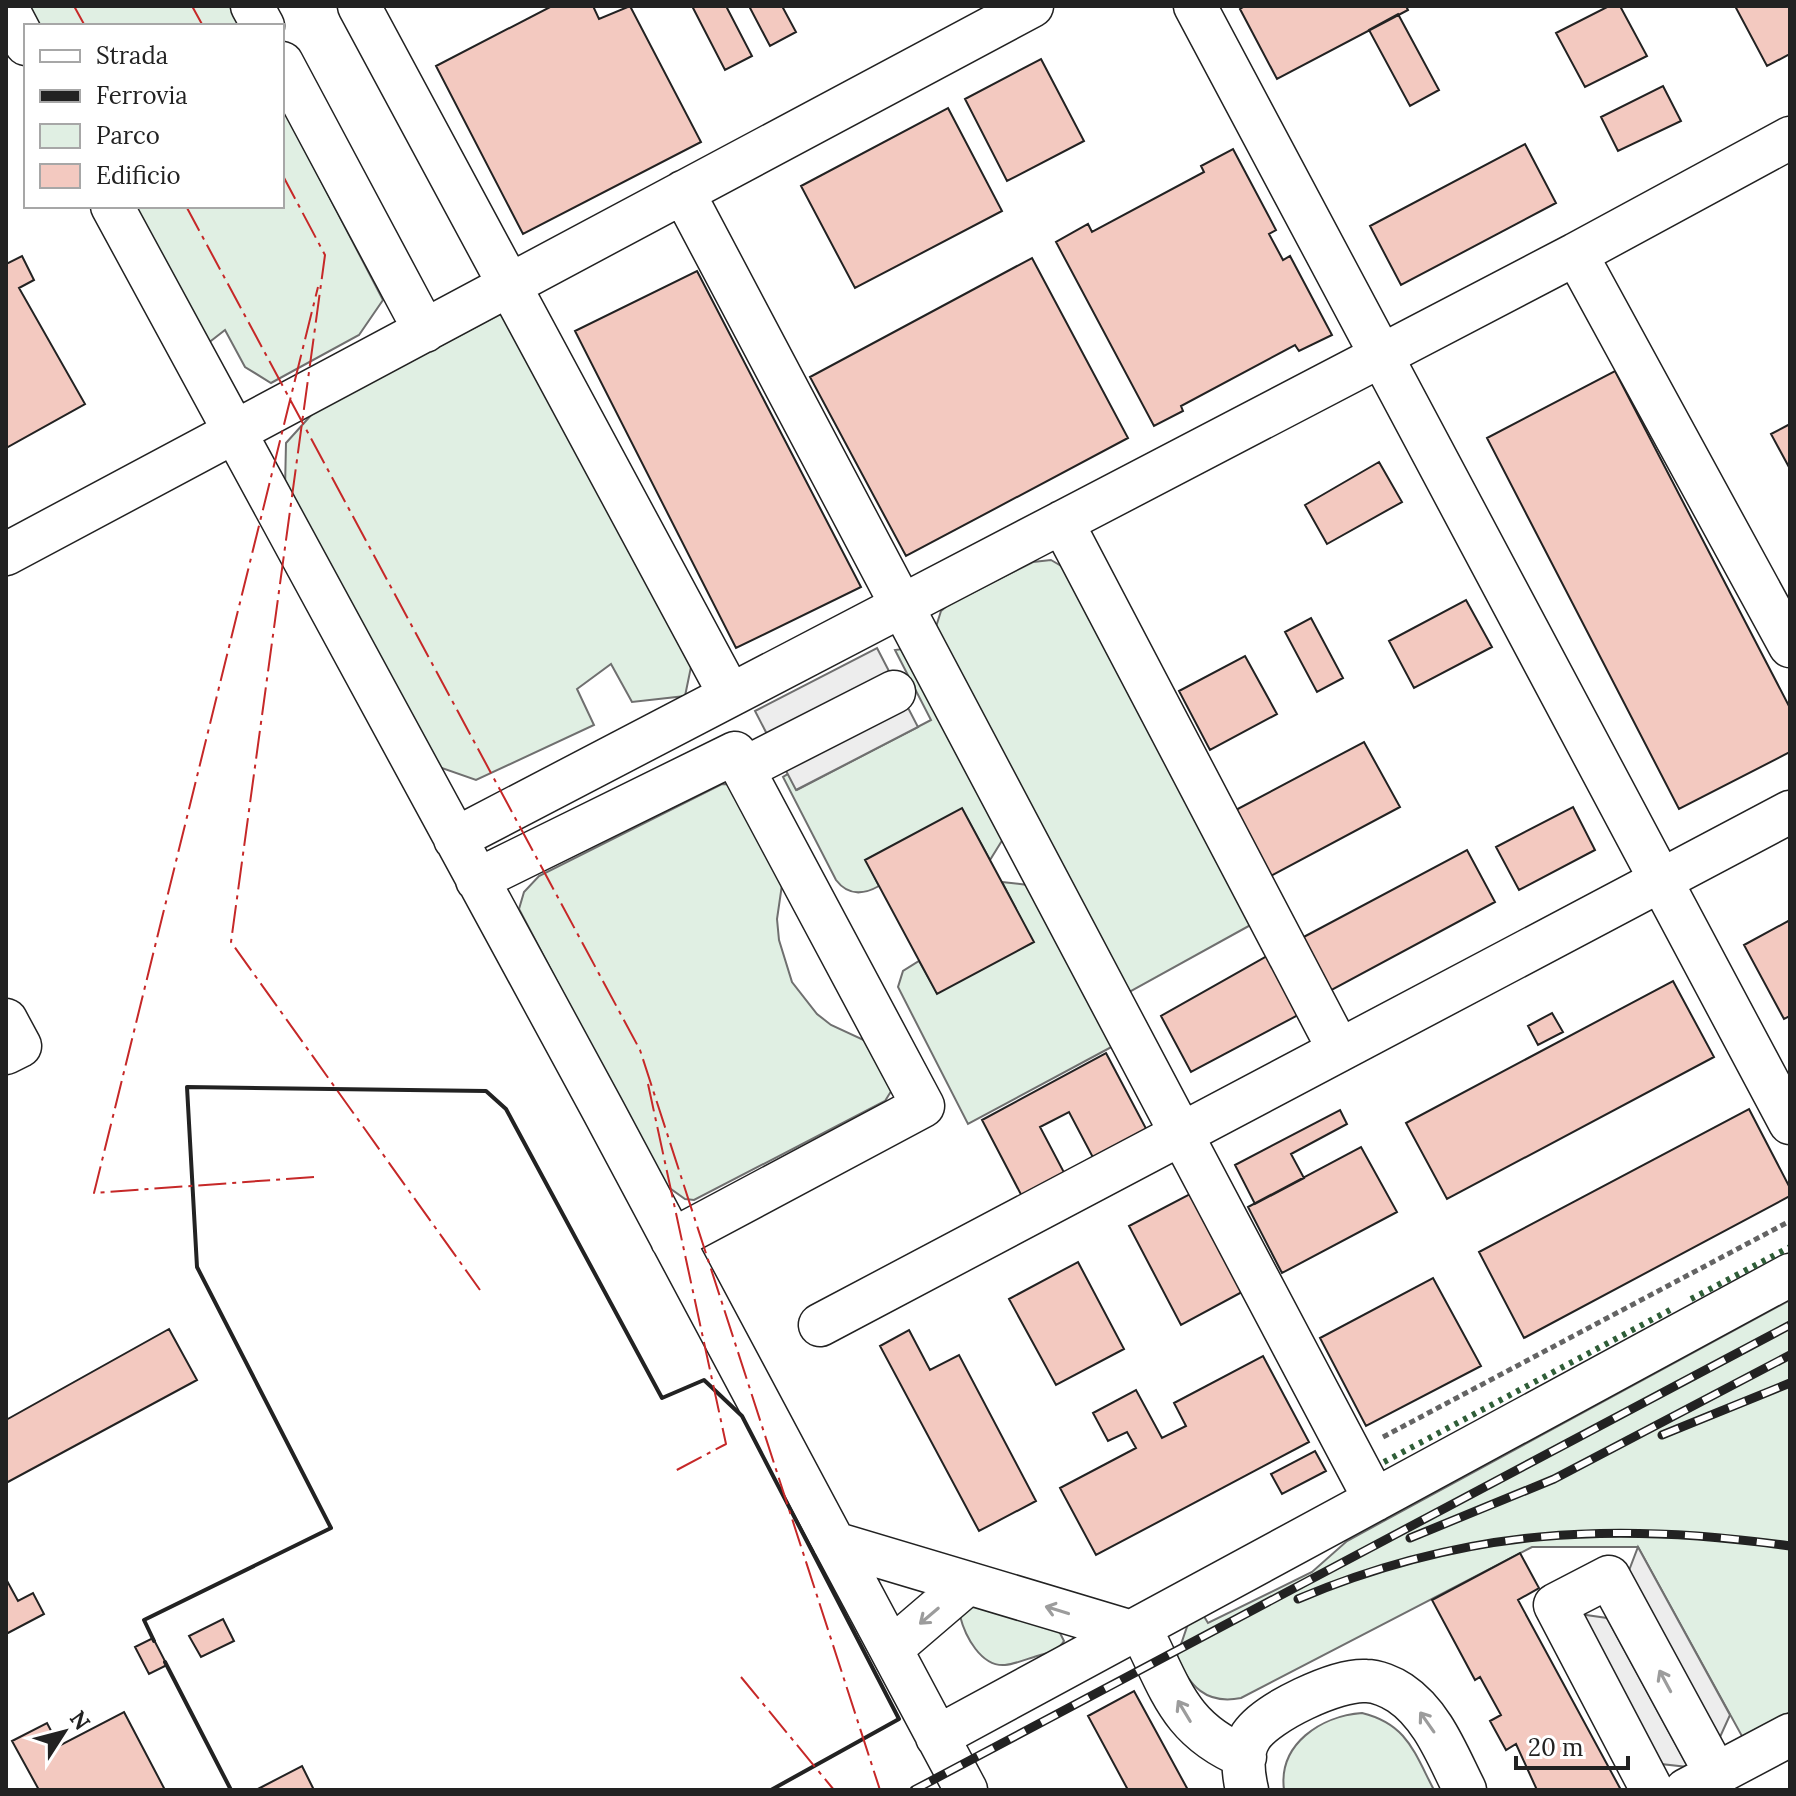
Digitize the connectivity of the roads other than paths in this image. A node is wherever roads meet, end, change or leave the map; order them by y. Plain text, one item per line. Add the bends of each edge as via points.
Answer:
1 (6, 6) edge
2 (252, 6) edge
3 (359, 6) edge
4 (1032, 6) edge
5 (1195, 6) edge
6 (262, 24) edge
7 (24, 40) edge
8 (284, 67) edge
9 (1790, 138) edge
10 (683, 192) junction
11 (113, 208) edge
12 (1576, 254) junction
13 (509, 285) junction
14 (425, 331) junction
15 (1381, 356) junction
16 (234, 435) junction
17 (1062, 522) junction
18 (6, 554) edge
19 (902, 606) junction
20 (1790, 646) edge
21 (894, 692) dead end
22 (730, 695) junction
23 (743, 769) junction
24 (1790, 812) edge
25 (455, 839) junction
26 (1660, 879) junction
27 (477, 880) junction
28 (6, 1020) edge
29 (1338, 1048) junction
30 (6, 1053) edge
31 (1790, 1123) edge
32 (1180, 1132) junction
33 (672, 1240) junction
34 (1790, 1275) edge
35 (820, 1325) dead end
36 (1375, 1500) junction
37 (834, 1543) junction
38 (968, 1583) junction
39 (1136, 1630) junction
40 (891, 1649) junction
41 (1790, 1735) edge
42 (937, 1737) junction
43 (1246, 1773) edge
44 (1701, 1782) edge
45 (966, 1790) edge
46 (1465, 1790) edge
47 (1652, 1790) edge

1 - 7 lane
2 - 6 lane
3 - 13 lane
4 - 10 lane
5 - 15 lane
8 - 14 lane
9 - 12 lane
10 - 13 lane
10 - 19 lane
11 - 16 lane
12 - 15 lane
12 - 20 lane
13 - 14 lane
13 - 22 lane
14 - 16 lane
15 - 17 lane
15 - 26 lane
16 - 18 lane
16 - 25 lane
17 - 19 lane
17 - 29 lane
19 - 22 lane
19 - 32 lane
21 - 23 lane
22 - 25 lane
23 - 27 lane via 735,753
23 - 33 lane via 923,1106
24 - 26 lane
25 - 27 lane
26 - 29 lane
26 - 31 lane
27 - 33 lane
28 - 30 lane via 20,1046
29 - 32 lane
32 - 35 lane
32 - 36 lane
33 - 37 lane
34 - 36 lane
36 - 39 lane
37 - 38 lane
37 - 40 lane
39 -> 38 lane
38 -> 40 lane
39 - 42 lane
43 -> 39 lane via 1195,1728
40 - 42 lane
41 - 44 lane
42 - 45 lane
46 -> 43 lane via 1419,1710 1401,1694 1366,1681 1327,1689 1276,1714 1251,1737
44 -> 47 lane via 1609,1577 1555,1605

